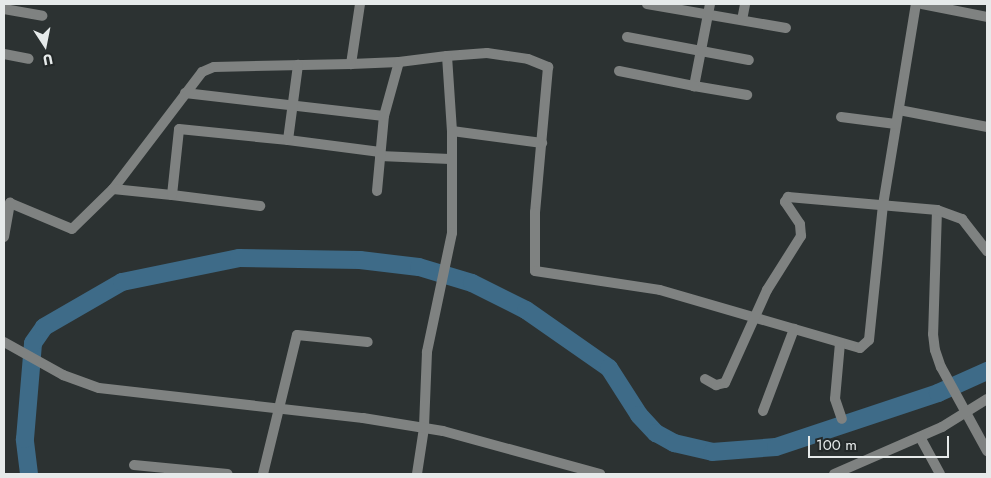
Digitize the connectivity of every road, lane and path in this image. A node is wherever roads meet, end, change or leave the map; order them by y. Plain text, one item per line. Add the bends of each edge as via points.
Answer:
1 (360, 4) edge
2 (647, 4) edge
3 (710, 4) edge
4 (745, 4) edge
5 (916, 4) edge
6 (922, 4) edge
7 (4, 9) edge
8 (708, 14) junction
9 (42, 16) dead end
10 (987, 17) edge
11 (742, 20) junction
12 (786, 28) dead end
13 (627, 37) dead end
14 (701, 51) junction
15 (4, 54) edge
16 (447, 56) junction
17 (29, 59) dead end
18 (749, 60) dead end
19 (399, 62) junction
20 (351, 64) junction
21 (298, 65) junction
22 (618, 72) dead end
23 (694, 86) junction
24 (185, 93) junction
25 (747, 95) dead end
26 (292, 105) junction
27 (899, 110) junction
28 (384, 116) junction
29 (841, 117) dead end
30 (896, 124) junction
31 (160, 125) junction
32 (987, 127) edge
33 (179, 129) junction
34 (452, 131) junction
35 (288, 140) junction
36 (542, 143) junction
37 (380, 154) junction
38 (450, 159) junction
39 (112, 189) junction
40 (377, 191) dead end
41 (172, 194) junction
42 (883, 205) junction
43 (260, 206) dead end
44 (937, 210) junction
45 (4, 237) edge
46 (987, 251) edge
47 (756, 317) junction
48 (794, 329) junction
49 (4, 342) edge
50 (368, 342) dead end
51 (840, 343) junction
52 (705, 379) dead end
53 (987, 399) edge
54 (280, 408) junction
55 (763, 411) dead end
56 (967, 413) junction
57 (842, 419) dead end
58 (424, 428) junction
59 (920, 437) junction
60 (987, 451) edge
61 (134, 464) dead end
62 (570, 470) edge
63 (228, 474) edge
64 (263, 474) edge
65 (418, 474) edge
66 (600, 474) edge
67 (834, 474) edge
68 (940, 474) edge

1 - 20 street
2 - 8 street
3 - 8 street
4 - 11 street
5 - 27 street
6 - 10 street
7 - 9 street
8 - 11 street
8 - 14 street
11 - 12 street
13 - 14 street
14 - 18 street
14 - 23 street
15 - 17 street
16 - 19 street
16 - 34 street
16 - 36 street via 487,53 528,59 548,67
19 - 20 street
19 - 28 street
20 - 21 street
21 - 24 street via 214,68 202,72
21 - 26 street
22 - 23 street
23 - 25 street
24 - 26 street
24 - 31 street
26 - 28 street
26 - 35 street
27 - 30 street
27 - 32 street
28 - 37 street
29 - 30 street
30 - 42 street
31 - 33 street
31 - 39 street
33 - 35 street
33 - 41 street
34 - 36 street
34 - 38 street
35 - 37 street
36 - 47 street via 532,266 535,271 660,290
37 - 38 street
37 - 40 street
38 - 58 street via 452,233 426,352
39 - 41 street
39 - 45 street via 74,229 10,203
41 - 43 street
42 - 44 street
42 - 47 street via 786,198 802,232 780,266
42 - 51 street via 868,340 860,348
44 - 46 street via 962,219
44 - 56 street via 933,334 941,366
47 - 48 street
47 - 52 street via 725,383 716,384
48 - 51 street
48 - 55 street
49 - 54 street via 63,375 99,388
50 - 54 street via 297,335
51 - 57 street via 835,399
53 - 56 street
54 - 58 street
54 - 64 street
56 - 59 street
56 - 60 street
58 - 62 street via 465,436
58 - 65 street
59 - 67 street
59 - 68 street
61 - 63 street
62 - 66 street

